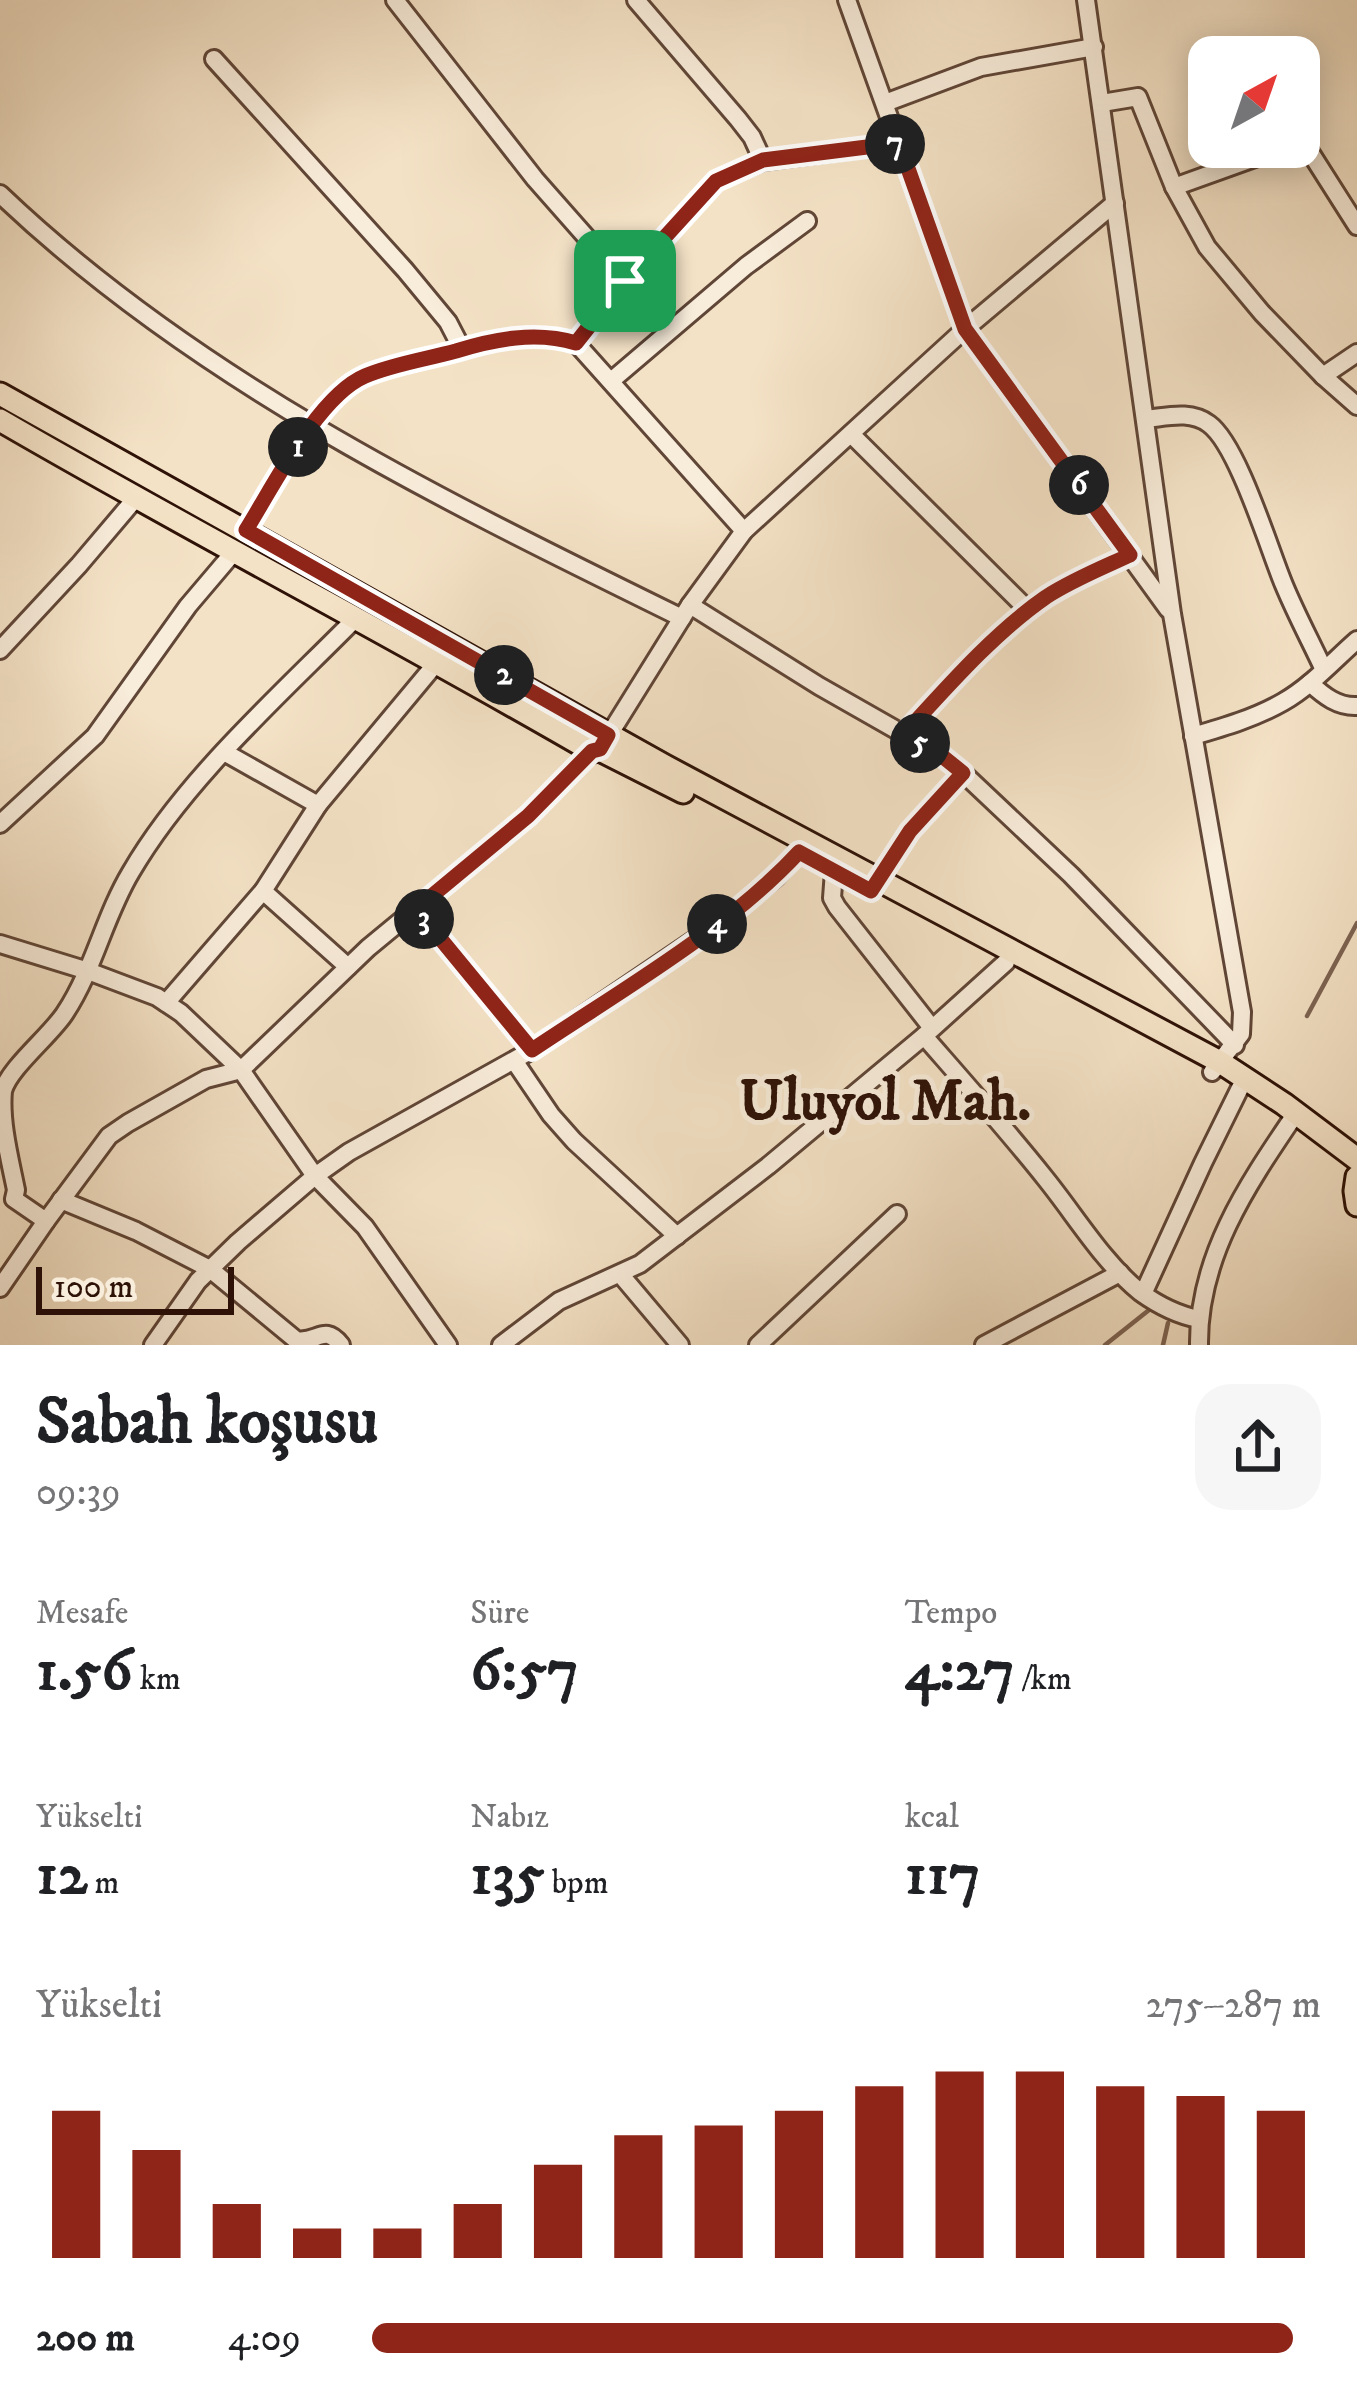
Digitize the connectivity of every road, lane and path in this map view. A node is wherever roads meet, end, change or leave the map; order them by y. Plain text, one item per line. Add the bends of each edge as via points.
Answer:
1 (395, 0) edge
2 (636, 0) edge
3 (848, 0) edge
4 (1104, 0) edge
5 (1089, 9) edge
6 (1094, 46) junction
7 (214, 59) dead end
8 (885, 103) junction
9 (1102, 103) junction
10 (899, 143) junction
11 (763, 160) junction
12 (1227, 168) edge
13 (1320, 168) edge
14 (1174, 187) junction
15 (1, 198) edge
16 (1115, 203) junction
17 (807, 221) dead end
18 (1357, 226) edge
19 (625, 281) junction
20 (965, 329) junction
21 (576, 343) junction
22 (462, 349) junction
23 (1357, 353) edge
24 (1323, 376) junction
25 (611, 381) junction
26 (0, 394) edge
27 (1357, 406) edge
28 (1145, 418) junction
29 (0, 420) edge
30 (312, 425) junction
31 (850, 434) junction
32 (135, 499) junction
33 (246, 530) junction
34 (744, 531) junction
35 (233, 553) junction
36 (1130, 555) junction
37 (1028, 610) junction
38 (686, 612) junction
39 (1172, 614) junction
40 (356, 619) junction
41 (1357, 640) edge
42 (0, 650) edge
43 (437, 661) junction
44 (1317, 677) junction
45 (1357, 706) edge
46 (904, 734) junction
47 (1193, 736) junction
48 (600, 745) junction
49 (224, 752) junction
50 (963, 773) junction
51 (318, 805) junction
52 (0, 824) edge
53 (799, 852) junction
54 (834, 872) junction
55 (874, 885) junction
56 (263, 891) junction
57 (416, 909) junction
58 (0, 944) edge
59 (1006, 962) junction
60 (348, 967) junction
61 (88, 970) junction
62 (166, 1003) junction
63 (928, 1032) junction
64 (532, 1050) junction
65 (1222, 1060) junction
66 (515, 1061) junction
67 (241, 1070) junction
68 (1240, 1088) junction
69 (1, 1101) edge
70 (1294, 1117) junction
71 (1357, 1159) edge
72 (315, 1176) junction
73 (1357, 1177) edge
74 (61, 1200) junction
75 (7, 1201) edge
76 (1357, 1205) edge
77 (897, 1214) dead end
78 (46, 1221) junction
79 (677, 1236) junction
80 (209, 1269) junction
81 (1120, 1273) junction
82 (621, 1274) junction
83 (0, 1288) edge
84 (1143, 1294) junction
85 (1198, 1319) junction
86 (153, 1345) edge
87 (341, 1345) edge
88 (448, 1345) edge
89 (501, 1345) edge
90 (680, 1345) edge
91 (758, 1345) edge
92 (984, 1345) edge
93 (1199, 1345) edge

1 - 19 street
2 - 11 street
3 - 8 street
4 - 5 street
5 - 6 street
6 - 8 street via 981,67
6 - 9 street
7 - 22 street via 405,270
8 - 10 street
9 - 14 street via 1138,97
9 - 16 street
10 - 11 street
10 - 20 street
11 - 19 street via 716,181
12 - 14 street
13 - 18 street
14 - 24 street via 1208,247
15 - 30 street via 89,274
16 - 20 street
16 - 28 street
17 - 25 street
19 - 21 street
20 - 31 street
20 - 36 street
21 - 22 street via 534,336
21 - 25 street
22 - 30 street via 360,378
23 - 24 street
24 - 27 street
25 - 34 street
26 - 33 main road
28 - 39 street
28 - 44 street via 1192,416 1218,432 1263,526
29 - 32 main road
30 - 33 street
30 - 38 street via 425,491
31 - 34 street
31 - 37 street
32 - 35 main road
32 - 42 street
33 - 48 main road
34 - 38 street
35 - 40 main road
35 - 52 street via 95,736
36 - 37 street
36 - 39 street
37 - 46 street
38 - 46 street
38 - 48 street
39 - 47 street
40 - 43 main road
40 - 49 street
41 - 44 street
43 - 48 main road
43 - 51 street
44 - 45 street via 1335,702
44 - 47 street via 1286,701
46 - 50 street
47 - 65 street via 1242,1012 1241,1034
48 - 53 main road
48 - 55 main road
48 - 57 street
49 - 51 street
49 - 61 street via 131,872
50 - 55 street
50 - 65 street via 1072,875
51 - 56 street
53 - 54 main road
53 - 64 street via 731,915
54 - 55 main road
54 - 63 street via 837,907
55 - 59 main road
55 - 65 main road
56 - 60 street
56 - 62 street
57 - 60 street
57 - 64 street
58 - 61 street
59 - 63 street
59 - 65 main road
60 - 67 street
61 - 62 street
61 - 69 street
62 - 67 street
63 - 79 street
63 - 81 street
64 - 66 street
65 - 68 main road
65 - 70 main road
66 - 72 street
66 - 79 street via 574,1141
67 - 72 street
67 - 74 street via 206,1079 109,1136
68 - 70 main road
68 - 84 street
69 - 75 street via 16,1190
70 - 71 main road
70 - 85 street via 1222,1233
72 - 80 street
72 - 88 street via 365,1227
73 - 76 main road
74 - 78 street
74 - 80 street
75 - 78 street
77 - 91 street
78 - 83 street
79 - 82 street
80 - 86 street
80 - 87 street via 296,1340 326,1334
81 - 84 street
81 - 92 street
82 - 89 street via 559,1301
82 - 90 street
84 - 85 street
85 - 93 street

